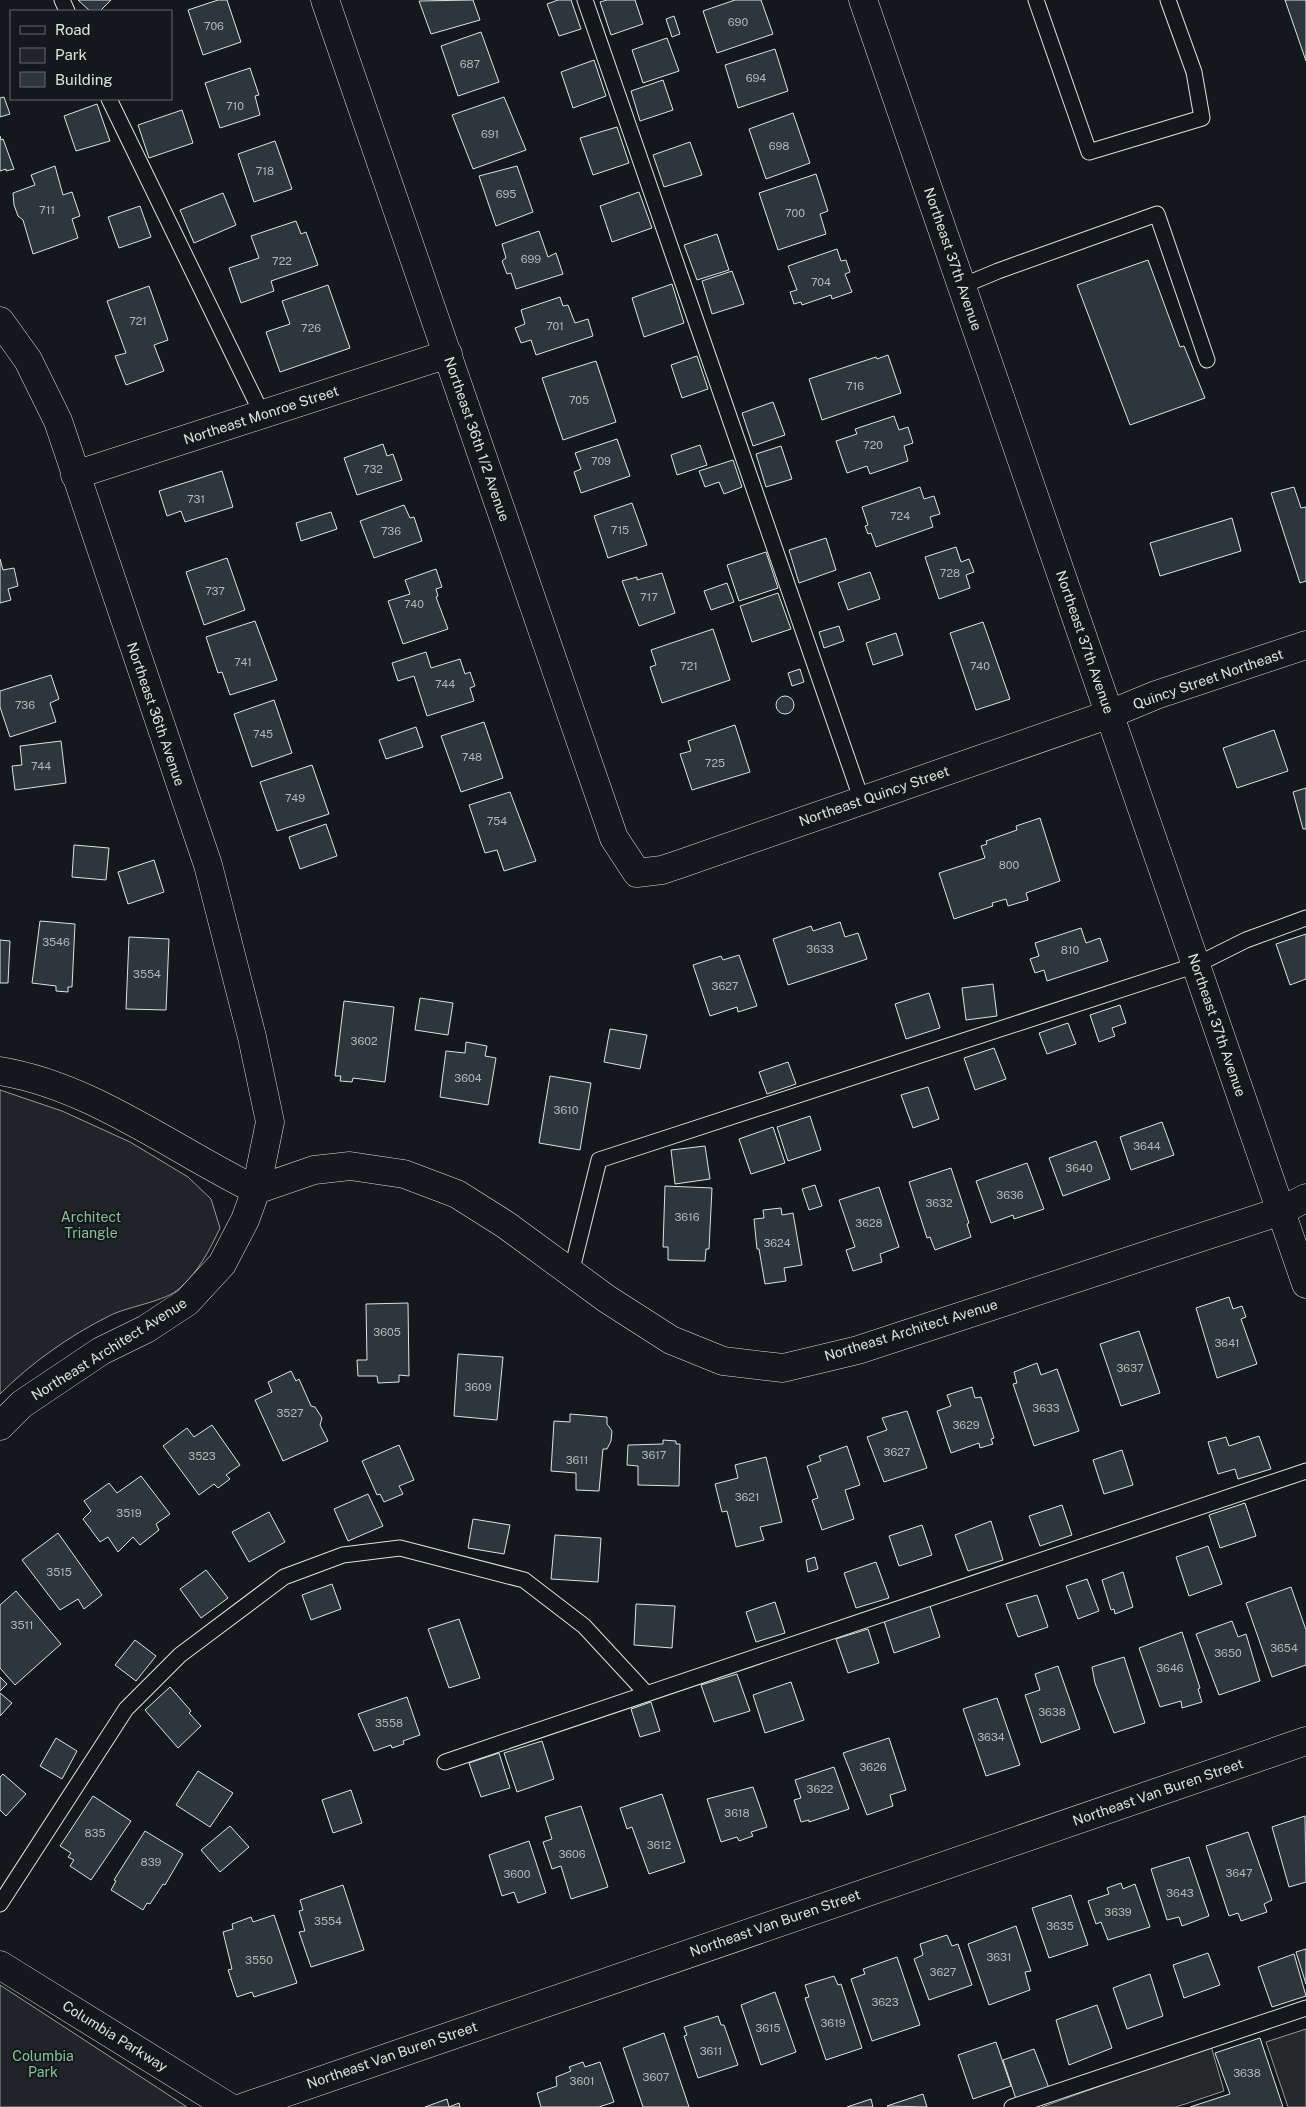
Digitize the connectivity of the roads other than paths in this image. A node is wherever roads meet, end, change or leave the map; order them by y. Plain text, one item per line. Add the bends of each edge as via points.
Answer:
1 (325, 0) edge
2 (585, 0) edge
3 (863, 0) edge
4 (1036, 0) edge
5 (1168, 0) edge
6 (110, 100) edge
7 (962, 286) junction
8 (0, 322) edge
9 (448, 354) junction
10 (1207, 360) dead end
11 (263, 416) junction
12 (75, 476) junction
13 (1306, 645) edge
14 (1110, 714) junction
15 (862, 800) junction
16 (637, 873) joint
17 (1306, 918) edge
18 (1196, 965) junction
19 (0, 1072) edge
20 (256, 1190) junction
21 (1306, 1198) edge
22 (1281, 1211) junction
23 (571, 1273) junction
24 (1306, 1284) edge
25 (0, 1426) edge
26 (1306, 1472) edge
27 (646, 1692) junction
28 (1306, 1741) edge
29 (445, 1762) dead end
30 (0, 1904) edge
31 (0, 1965) edge
32 (1306, 2008) edge
33 (230, 2107) edge
34 (244, 2107) edge
35 (1012, 2107) edge

1 - 9 street, Northeast 36th 1/2 Avenue
2 - 15 lane
3 - 7 street, Northeast 37th Avenue
4 - 5 lane via 1089,152 1202,118 1194,72
6 - 11 lane
7 - 10 lane via 1157,214
7 - 14 street, Northeast 37th Avenue
8 - 12 street, Northeast 36th Avenue via 28,360 58,421
9 - 11 street, Northeast Monroe Street
9 - 16 street, Northeast 36th 1/2 Avenue via 614,838
11 - 12 street, Northeast Monroe Street
12 - 20 street, Northeast 36th Avenue via 208,865 252,1037 270,1122
13 - 14 street, Quincy Street Northeast via 1156,695
14 - 15 street, Northeast Quincy Street
14 - 18 street, Northeast 37th Avenue
15 - 16 street, Northeast Quincy Street via 662,870
17 - 18 lane via 1246,940
18 - 22 street, Northeast 37th Avenue
18 - 23 lane via 599,1160
19 - 20 street via 16,1074 95,1101 211,1168
20 - 23 street, Northeast Architect Avenue via 314,1170 350,1166 404,1174 457,1194
20 - 25 street, Northeast Architect Avenue via 245,1220 222,1264 187,1302 85,1361 22,1404
21 - 22 street, Northeast Architect Avenue
22 - 23 street, Northeast Architect Avenue via 858,1350 782,1368 723,1361 672,1340
22 - 24 street, Northeast 37th Avenue
26 - 27 lane
27 - 29 lane
27 - 30 lane via 584,1626 524,1580 400,1548 343,1555 284,1577 180,1655 126,1709
28 - 34 street, Northeast Van Buren Street
31 - 33 street, Columbia Parkway
32 - 35 lane via 1077,2089

